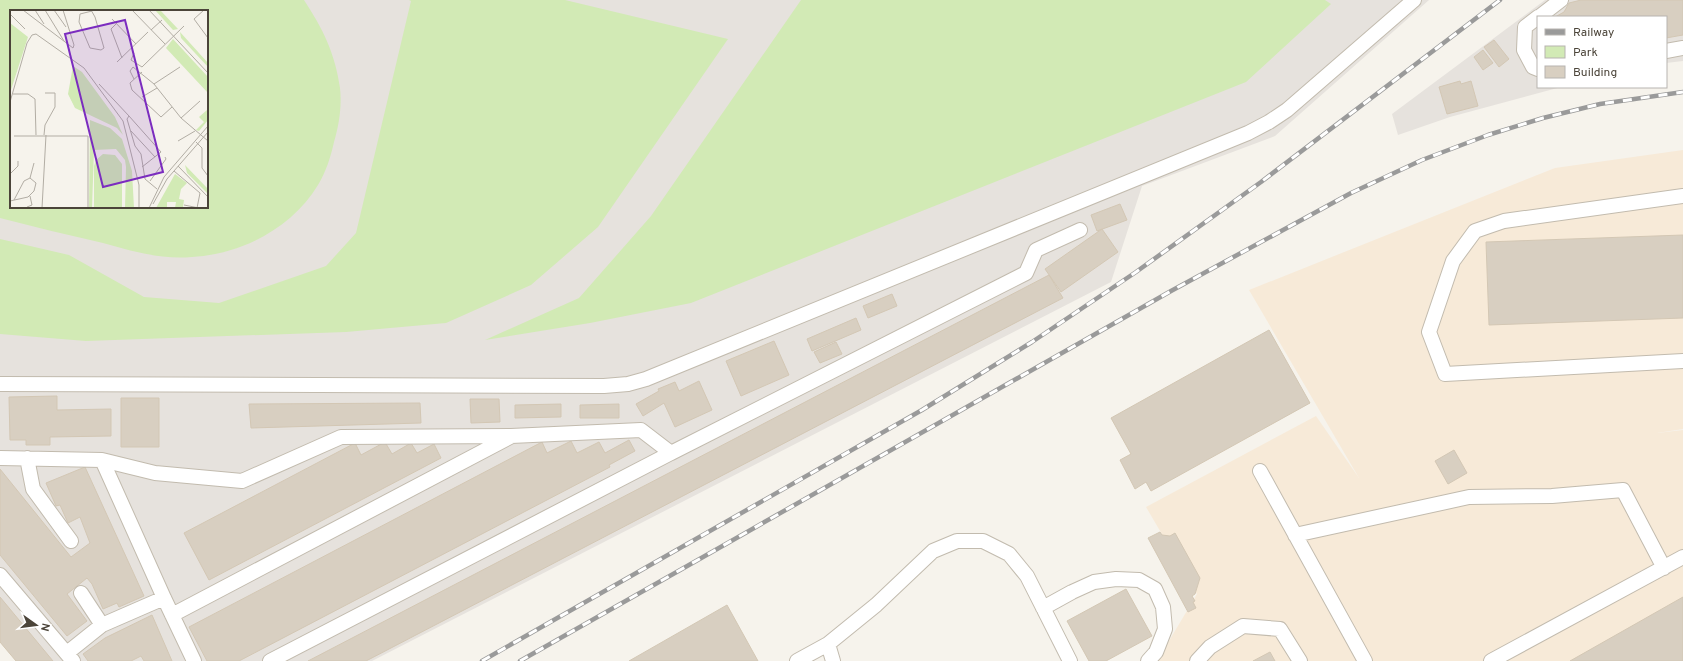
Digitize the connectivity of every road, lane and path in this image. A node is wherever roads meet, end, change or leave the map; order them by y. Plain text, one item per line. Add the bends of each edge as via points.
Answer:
1 (1414, 0) edge
2 (1561, 0) edge
3 (1539, 16) edge
4 (1537, 18) edge
5 (1683, 48) edge
6 (1667, 51) edge
7 (1537, 69) edge
8 (1683, 196) edge
9 (1080, 230) dead end
10 (1683, 362) edge
11 (0, 384) edge
12 (512, 436) junction
13 (671, 453) junction
14 (0, 458) edge
15 (26, 458) junction
16 (102, 460) junction
17 (1260, 471) dead end
18 (1295, 535) junction
19 (71, 541) dead end
20 (1683, 557) edge
21 (1664, 568) junction
22 (0, 575) edge
23 (81, 593) dead end
24 (164, 598) junction
25 (1043, 608) junction
26 (172, 615) junction
27 (102, 625) junction
28 (828, 644) junction
29 (70, 657) edge
30 (194, 661) edge
31 (270, 661) edge
32 (797, 661) edge
33 (833, 661) edge
34 (1070, 661) edge
35 (1148, 661) edge
36 (1197, 661) edge
37 (1300, 661) edge
38 (1365, 661) edge
39 (1491, 661) edge

1 - 11 lane via 1287,110 1248,133 646,379 628,384
2 - 3 lane
4 - 7 lane via 1525,27 1524,50 1533,67
5 - 6 lane
8 - 10 lane via 1504,220 1475,231 1453,261 1429,332 1445,374
9 - 13 lane via 1036,250 1026,273
12 - 13 lane via 640,430
12 - 16 lane via 341,437 242,481 155,473
12 - 26 lane
13 - 31 lane
14 - 15 lane
15 - 16 lane
15 - 19 lane via 32,489
16 - 24 lane
17 - 18 lane
18 - 21 lane via 1469,497 1552,496 1623,490
18 - 38 lane
20 - 21 lane
21 - 39 lane
22 - 29 lane
23 - 27 lane
24 - 26 lane
24 - 27 lane
25 - 28 lane via 1027,576 1010,554 983,541 957,541 933,551 876,605
25 - 34 lane
25 - 35 lane via 1094,582 1116,579 1139,580 1155,589 1163,607 1165,629 1156,652
26 - 30 lane
27 - 29 lane
28 - 32 lane
28 - 33 lane
36 - 37 lane via 1210,647 1243,626 1280,629

